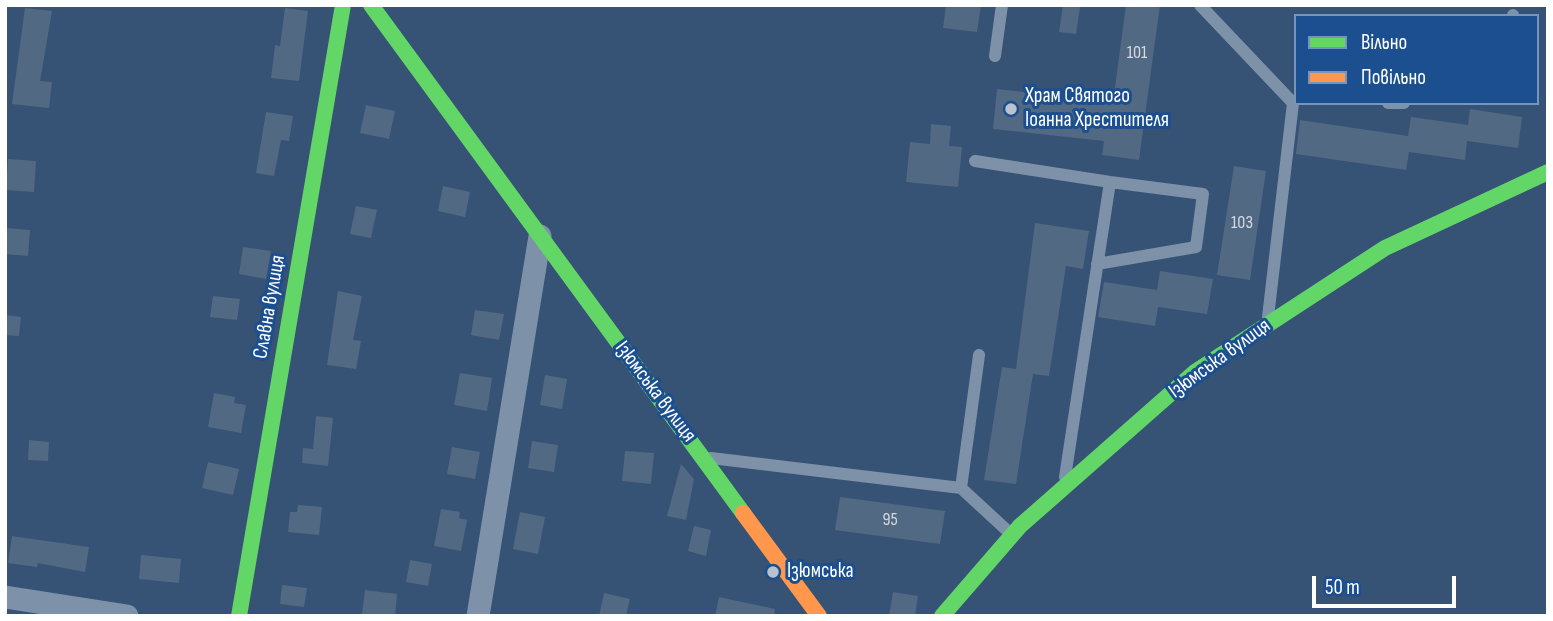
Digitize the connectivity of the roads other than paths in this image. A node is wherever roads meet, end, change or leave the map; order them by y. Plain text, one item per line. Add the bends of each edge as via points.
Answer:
1 (343, 5) edge
2 (371, 5) edge
3 (1002, 5) edge
4 (1200, 5) edge
5 (995, 56) dead end
6 (1289, 93) edge
7 (975, 161) dead end
8 (1548, 172) edge
9 (1111, 182) junction
10 (540, 236) junction
11 (1097, 264) junction
12 (1267, 325) junction
13 (979, 355) dead end
14 (704, 457) junction
15 (961, 488) junction
16 (1063, 488) junction
17 (1012, 536) junction
18 (5, 597) edge
19 (127, 616) edge
20 (239, 616) edge
21 (478, 616) edge
22 (819, 616) edge
23 (942, 616) edge

1 - 20 street, Славна вулиця
2 - 10 street, Ізюмська вулиця
3 - 5 lane
4 - 6 lane
6 - 12 lane via 1293,103
7 - 9 lane
8 - 12 street, Ізюмська вулиця via 1385,248
9 - 11 lane
9 - 11 lane via 1203,194 1196,247
10 - 14 street, Ізюмська вулиця
10 - 21 street
11 - 16 lane
12 - 16 street, Ізюмська вулиця via 1195,372
13 - 15 lane
14 - 15 lane
14 - 22 street, Ізюмська вулиця
15 - 17 lane
16 - 17 street, Ізюмська вулиця
17 - 23 street, Ізюмська вулиця
18 - 19 street

